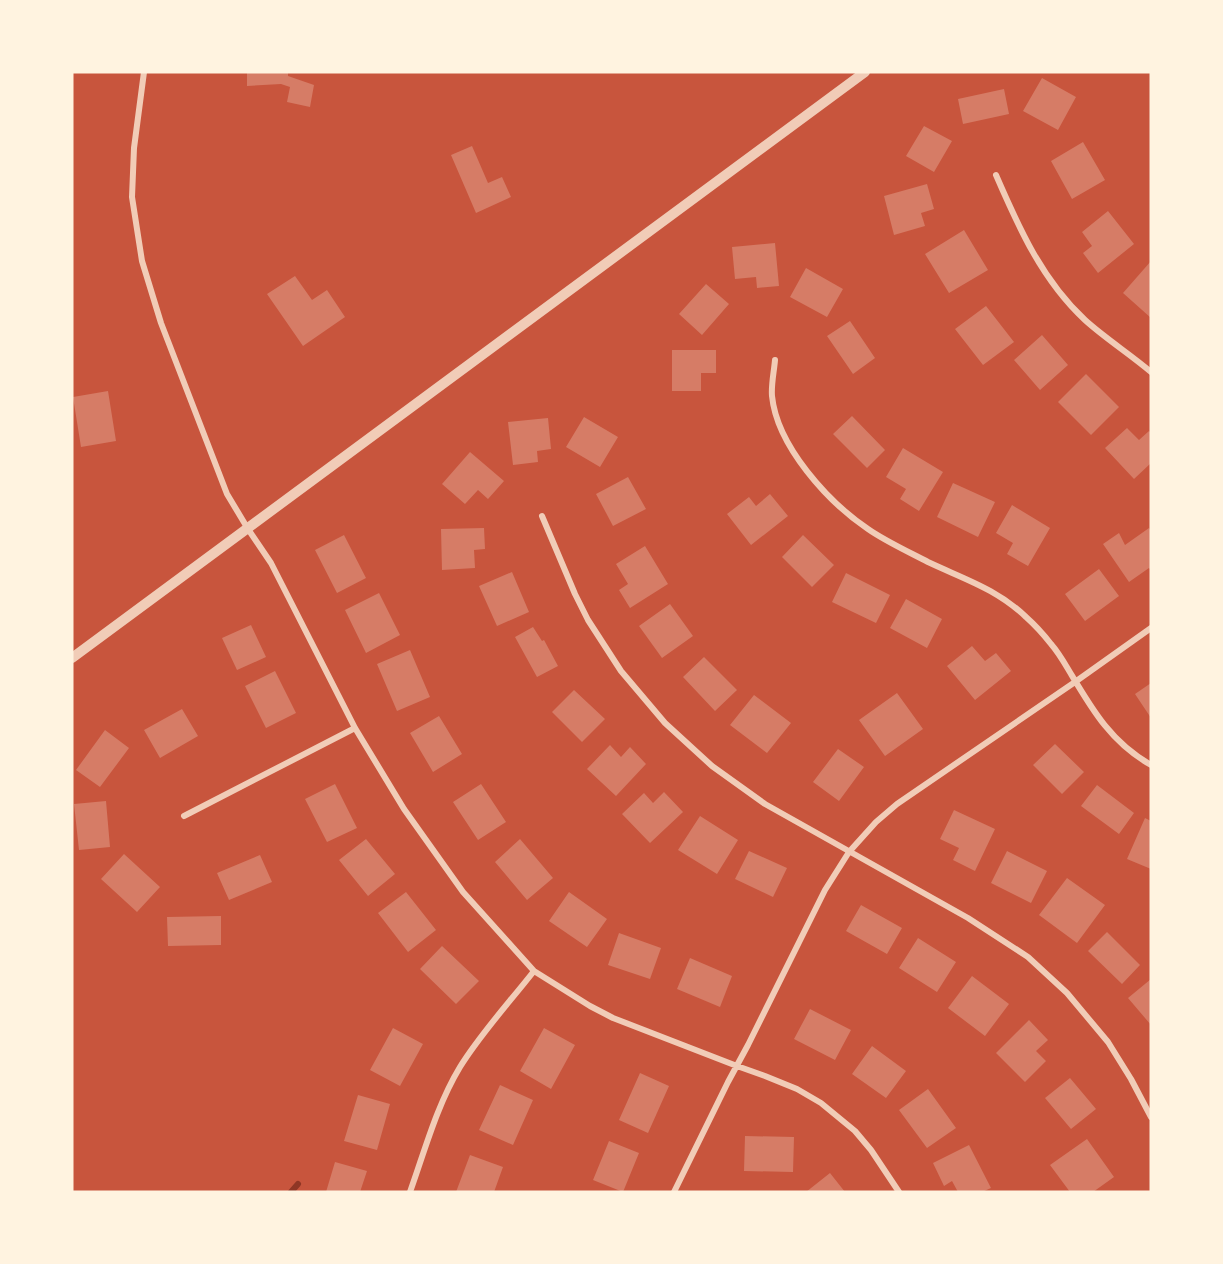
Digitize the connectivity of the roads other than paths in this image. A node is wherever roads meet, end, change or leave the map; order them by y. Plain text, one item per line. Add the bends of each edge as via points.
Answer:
1 (144, 72) edge
2 (865, 72) edge
3 (996, 175) dead end
4 (775, 360) dead end
5 (1151, 372) edge
6 (542, 516) dead end
7 (248, 529) junction
8 (1151, 628) edge
9 (72, 658) edge
10 (1076, 682) junction
11 (355, 728) junction
12 (1151, 765) edge
13 (184, 816) dead end
14 (849, 852) junction
15 (534, 971) junction
16 (736, 1066) junction
17 (1151, 1117) edge
18 (410, 1192) edge
19 (674, 1192) edge
20 (899, 1192) edge

1 - 7 street via 132,173 142,261 160,322 208,447 227,494
2 - 7 street
3 - 5 street via 1024,238 1054,285 1084,319
4 - 10 street via 771,394 776,417 802,465 820,487 869,530 1012,604 1053,645
6 - 14 street via 575,594 604,647 665,723 712,766 756,797
7 - 9 street
7 - 11 street via 271,563
8 - 10 street
10 - 12 street via 1107,729
10 - 14 street via 897,804
11 - 13 street
11 - 15 street via 404,809 463,892
14 - 16 street via 825,890
14 - 17 street via 976,922 1050,976 1108,1042
15 - 16 street via 613,1018
15 - 18 street via 460,1067
16 - 19 street
16 - 20 street via 797,1089 820,1103 855,1131

